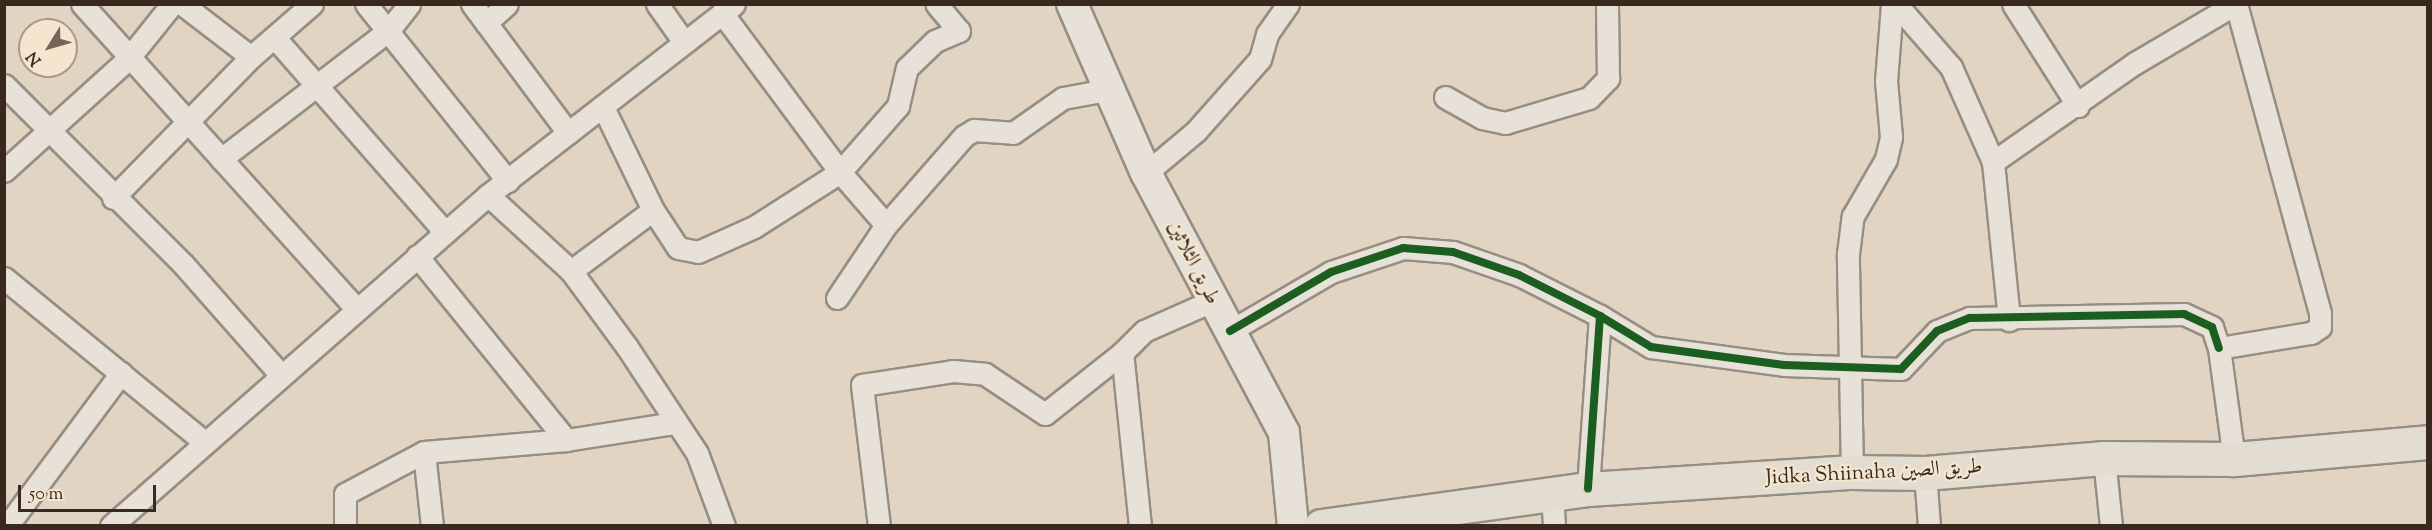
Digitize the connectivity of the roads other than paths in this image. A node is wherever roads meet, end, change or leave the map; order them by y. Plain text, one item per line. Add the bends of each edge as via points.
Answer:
1 (82, 4) edge
2 (172, 4) edge
3 (182, 4) edge
4 (312, 4) edge
5 (366, 4) edge
6 (409, 4) edge
7 (472, 4) edge
8 (507, 4) edge
9 (657, 4) edge
10 (936, 4) edge
11 (1072, 4) edge
12 (1288, 4) edge
13 (1607, 4) edge
14 (1894, 4) edge
15 (2235, 4) edge
16 (2022, 7) edge
17 (728, 9) edge
18 (486, 22) junction
19 (389, 30) junction
20 (275, 38) junction
21 (684, 42) junction
22 (251, 57) junction
23 (128, 59) junction
24 (315, 83) junction
25 (4, 85) edge
26 (1107, 90) junction
27 (1445, 96) dead end
28 (2078, 106) junction
29 (603, 107) junction
30 (190, 123) junction
31 (50, 133) junction
32 (568, 133) junction
33 (221, 159) junction
34 (1992, 162) junction
35 (4, 171) edge
36 (840, 172) junction
37 (1146, 173) junction
38 (508, 181) junction
39 (488, 195) junction
40 (113, 198) junction
41 (653, 210) junction
42 (886, 225) junction
43 (445, 232) junction
44 (417, 256) junction
45 (571, 271) junction
46 (4, 278) edge
47 (837, 298) dead end
48 (1212, 301) junction
49 (356, 308) junction
50 (1600, 316) junction
51 (2009, 320) junction
52 (1230, 331) junction
53 (2219, 348) junction
54 (1122, 353) junction
55 (1852, 368) junction
56 (121, 373) junction
57 (281, 375) junction
58 (675, 423) junction
59 (202, 440) junction
60 (566, 440) junction
61 (2427, 442) edge
62 (424, 452) junction
63 (2104, 458) junction
64 (2234, 459) junction
65 (1852, 472) junction
66 (1925, 473) junction
67 (1588, 489) junction
68 (1553, 511) edge
69 (1453, 517) edge
70 (7, 525) edge
71 (111, 525) edge
72 (345, 525) edge
73 (432, 525) edge
74 (724, 525) edge
75 (879, 525) edge
76 (1140, 525) edge
77 (1293, 525) edge
78 (1321, 525) edge
79 (1929, 525) edge
80 (2111, 525) edge

1 - 23 street
2 - 23 street
3 - 22 street
4 - 20 street
5 - 19 street
6 - 19 street
7 - 18 street
8 - 18 street
9 - 21 street
10 - 36 street via 959,31 935,41 908,68 898,106
11 - 26 main road, طريق الثلاثين
12 - 37 street via 1267,34 1260,59 1196,131
13 - 27 street via 1608,78 1589,98 1505,123 1482,118
14 - 34 street via 1951,67
14 - 55 street via 1886,81 1891,137 1886,159 1853,216 1848,254
15 - 28 street via 2135,63
15 - 53 street via 2320,327 2311,333
16 - 28 street
17 - 21 street
17 - 36 street
18 - 32 street
19 - 24 street
19 - 38 street
20 - 22 street
20 - 24 street
21 - 29 street
22 - 30 street
23 - 30 street
23 - 31 street
24 - 33 street
24 - 43 street
25 - 31 street
26 - 37 main road, طريق الثلاثين
26 - 42 street via 1063,99 1013,133 974,130 964,136
28 - 34 street
29 - 32 street
29 - 41 street
30 - 33 street
30 - 40 street
31 - 35 street
31 - 40 street
32 - 38 street
33 - 49 street
34 - 51 street
36 - 41 street via 754,227 698,252 678,248
36 - 42 street
37 - 48 main road, طريق الثلاثين
38 - 39 street
39 - 43 street
39 - 45 street
40 - 57 street via 183,264
41 - 45 street
42 - 47 street
43 - 44 street
44 - 49 street
44 - 60 street
45 - 58 street
46 - 56 street
48 - 52 main road, طريق الثلاثين
48 - 54 street via 1144,331
49 - 57 street
50 - 52 street via 1519,275 1453,252 1403,248 1331,272
50 - 55 street via 1651,347 1705,358
50 - 67 street
51 - 53 street via 2184,314 2212,327
51 - 55 street via 1970,318 1937,331 1901,369
52 - 77 main road, طريق الثلاثين via 1284,433
53 - 64 street
54 - 75 street via 1045,414 984,374 952,371 862,385
54 - 76 street
55 - 65 street
56 - 59 street
56 - 70 street
57 - 59 street
58 - 60 street
58 - 74 street via 698,453
59 - 71 street
60 - 62 street
61 - 64 main road, Jidka Shiinaha طريق الصين
62 - 72 street via 345,494
62 - 73 street
63 - 64 main road, Jidka Shiinaha طريق الصين
63 - 66 main road, Jidka Shiinaha طريق الصين
63 - 80 street
65 - 66 main road, Jidka Shiinaha طريق الصين
65 - 67 main road, Jidka Shiinaha طريق الصين
66 - 79 street
67 - 68 main road, Jidka Shiinaha طريق الصين
68 - 69 main road, Jidka Shiinaha طريق الصين
69 - 78 main road, Jidka Shiinaha طريق الصين

